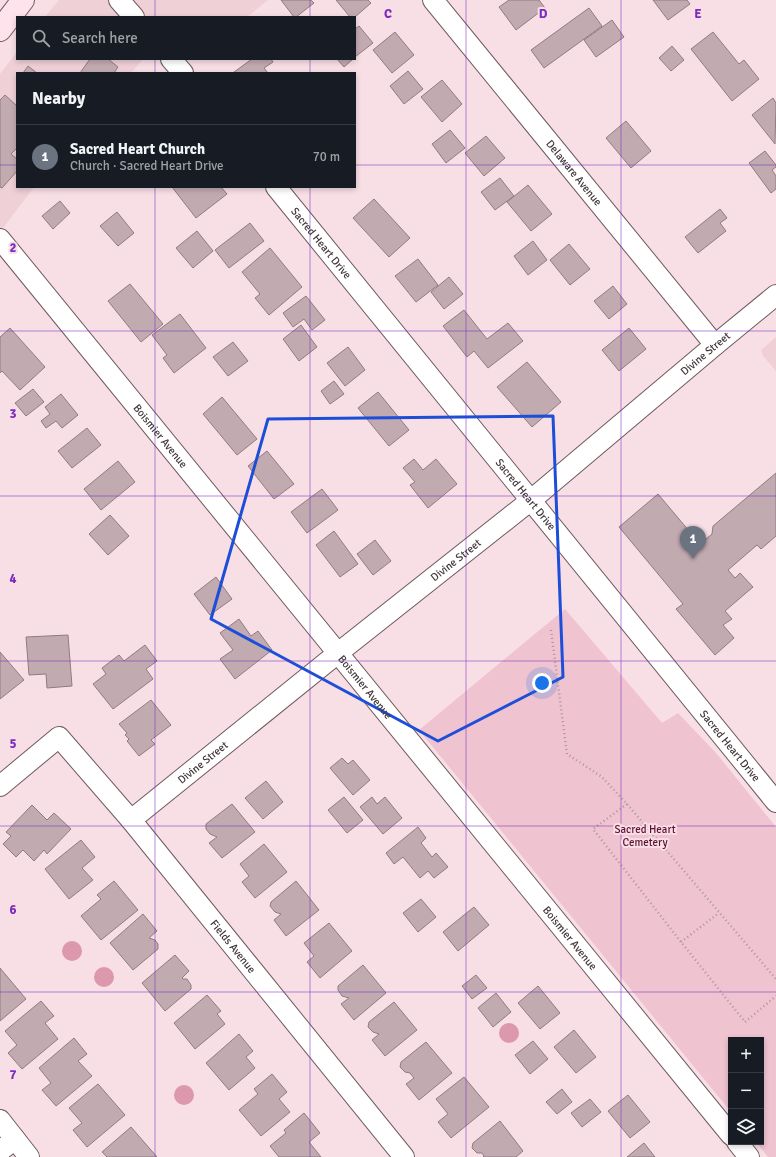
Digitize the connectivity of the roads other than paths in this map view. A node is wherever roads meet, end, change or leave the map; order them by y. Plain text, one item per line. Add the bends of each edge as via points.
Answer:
1 (22, 0) edge
2 (119, 0) edge
3 (433, 0) edge
4 (133, 16) edge
5 (0, 30) edge
6 (172, 60) edge
7 (182, 72) edge
8 (277, 188) edge
9 (0, 240) edge
10 (776, 295) edge
11 (715, 344) junction
12 (530, 501) junction
13 (338, 653) junction
14 (0, 786) edge
15 (776, 802) edge
16 (131, 820) junction
17 (0, 1120) edge
18 (728, 1131) edge
19 (7, 1145) edge
20 (739, 1145) edge
21 (29, 1157) edge
22 (404, 1157) edge
23 (749, 1157) edge

1 - 5 main road
2 - 4 street
3 - 11 street, Delaware Avenue
6 - 7 street
8 - 12 street, Sacred Heart Drive
9 - 13 street, Boismier Avenue
10 - 11 street, Divine Street
11 - 12 street, Divine Street
12 - 13 street, Divine Street
12 - 15 street, Sacred Heart Drive
13 - 16 street, Divine Street
13 - 18 street, Boismier Avenue
14 - 16 street, Fields Avenue via 59,737
16 - 22 street, Fields Avenue
17 - 19 street
19 - 21 street
20 - 23 street

